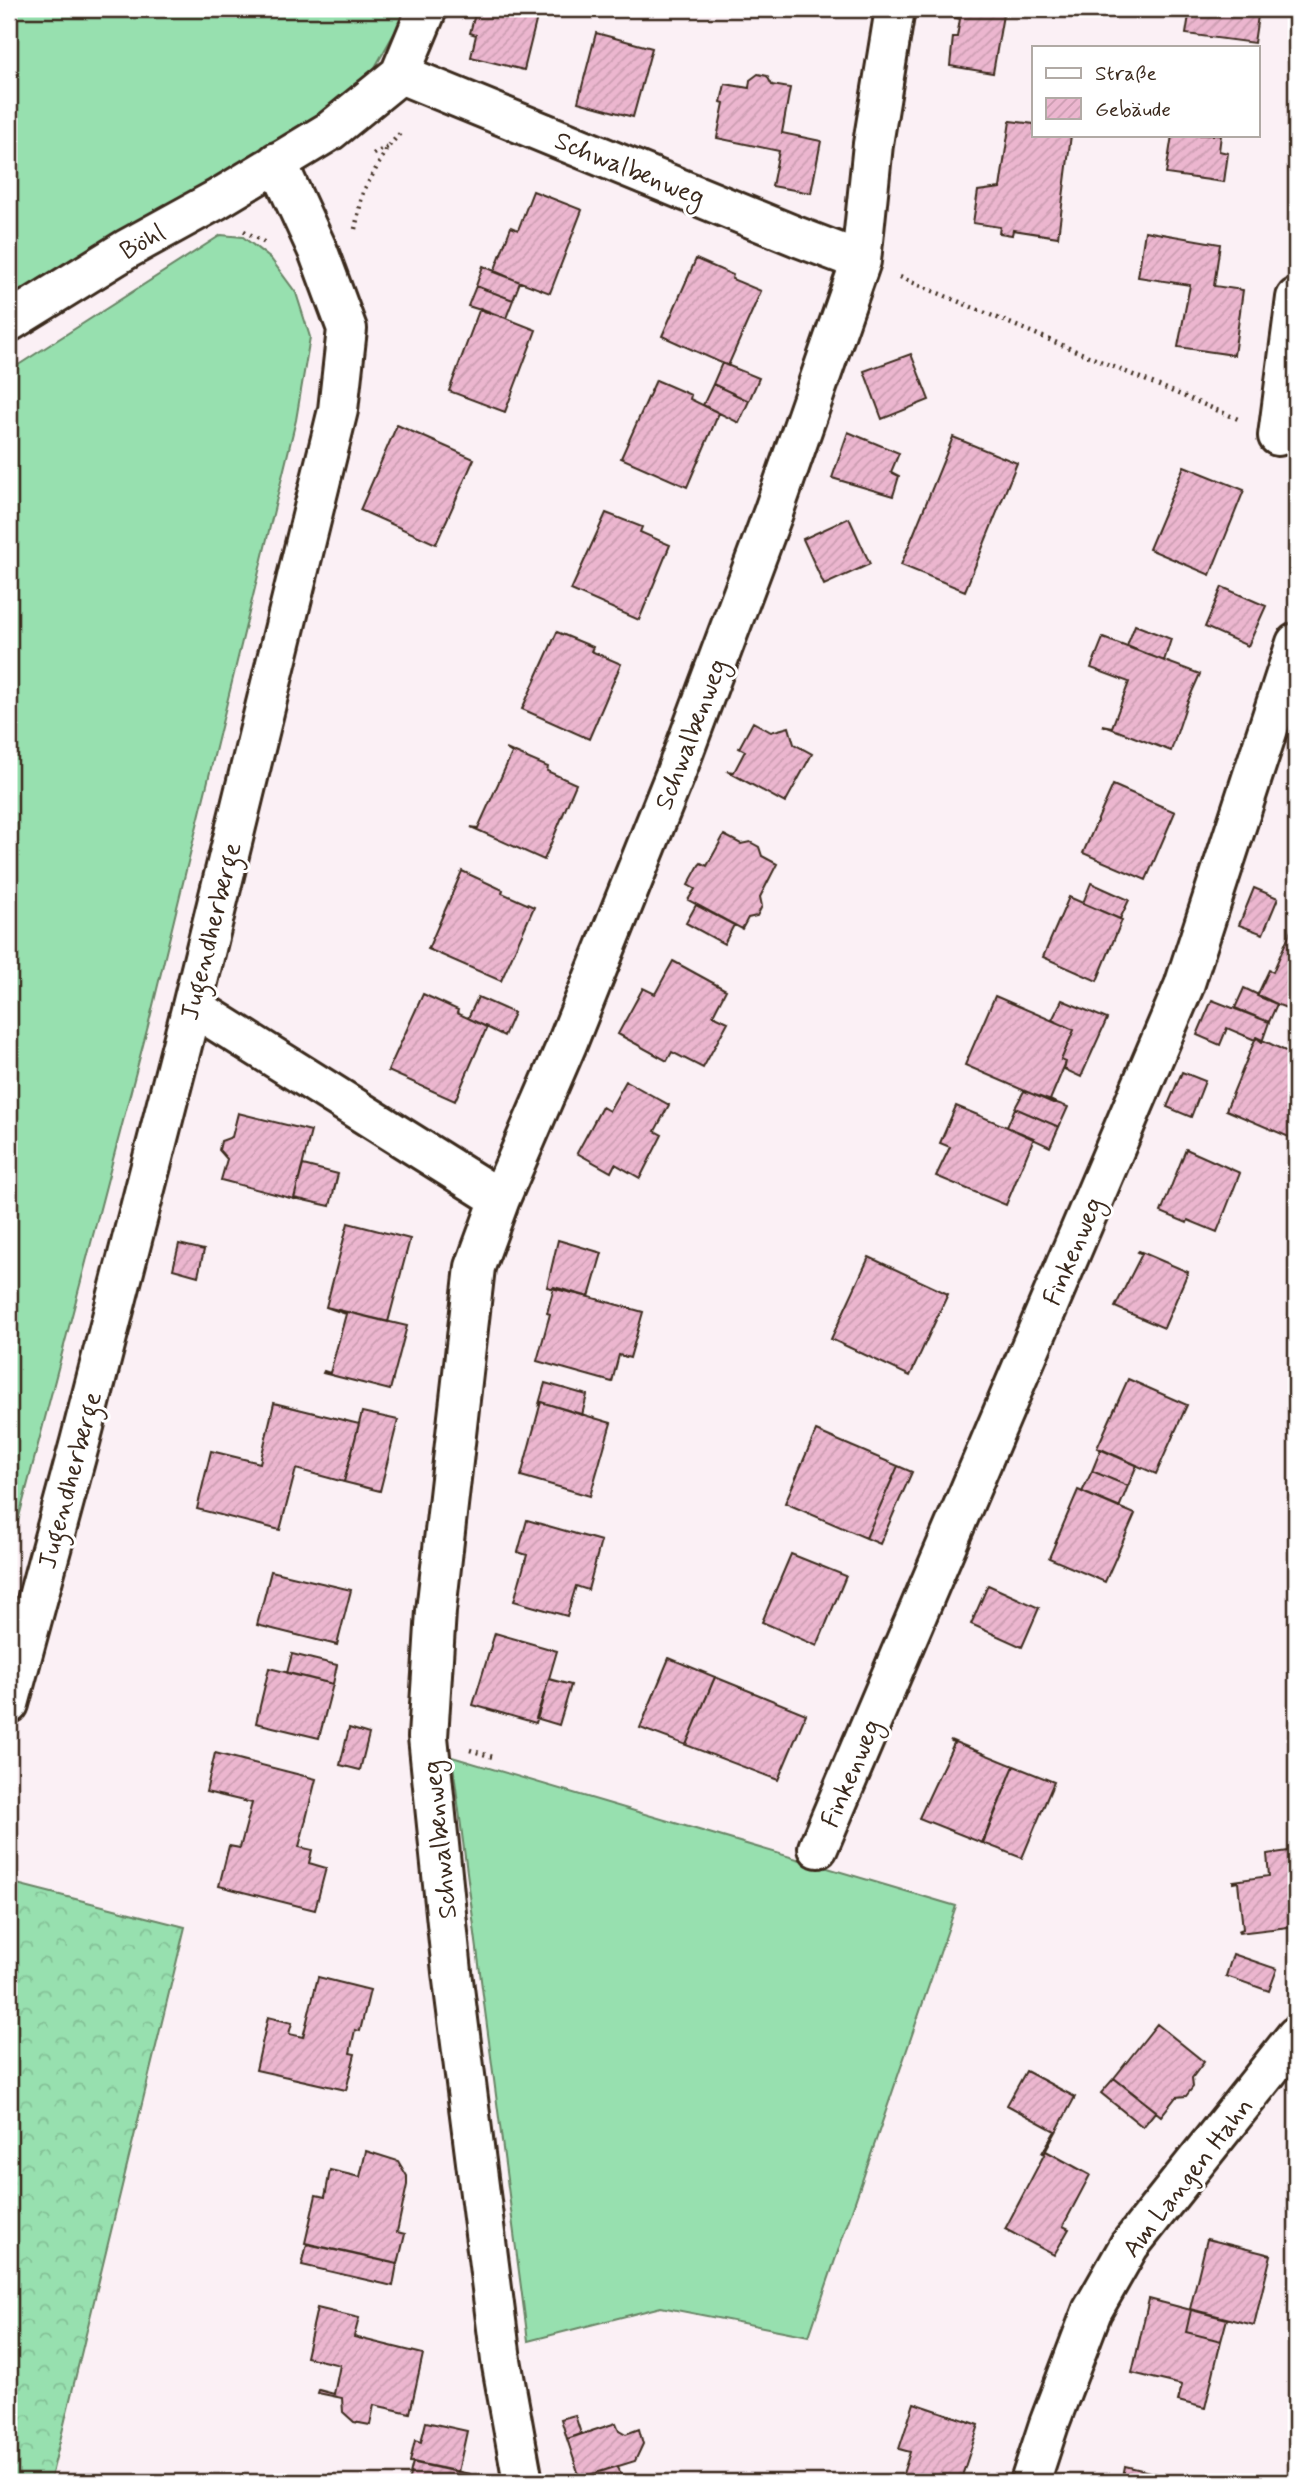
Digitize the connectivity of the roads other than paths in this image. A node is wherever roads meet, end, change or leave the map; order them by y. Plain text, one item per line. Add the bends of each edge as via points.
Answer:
1 (426, 9) edge
2 (895, 9) edge
3 (411, 78) junction
4 (277, 162) junction
5 (861, 261) junction
6 (1296, 298) edge
7 (9, 322) edge
8 (1278, 436) road end
9 (1296, 643) edge
10 (192, 1006) junction
11 (500, 1199) junction
12 (9, 1704) edge
13 (818, 1848) dead end
14 (1296, 2036) edge
15 (523, 2482) edge
16 (1030, 2482) edge

1 - 3 street
2 - 5 street, Schwalbenweg via 873,144
3 - 4 street, Böhl
3 - 5 street, Schwalbenweg
4 - 7 street, Böhl
4 - 10 street, Jugendherberge via 347,329 338,410
5 - 11 street, Schwalbenweg via 675,775
6 - 8 street
9 - 13 street, Finkenweg via 1184,986
10 - 11 street
10 - 12 street, Jugendherberge
11 - 15 street, Schwalbenweg via 475,1267 436,1611 428,1737 500,2360
14 - 16 street, Am Langen Hahn via 1129,2246 1093,2311

